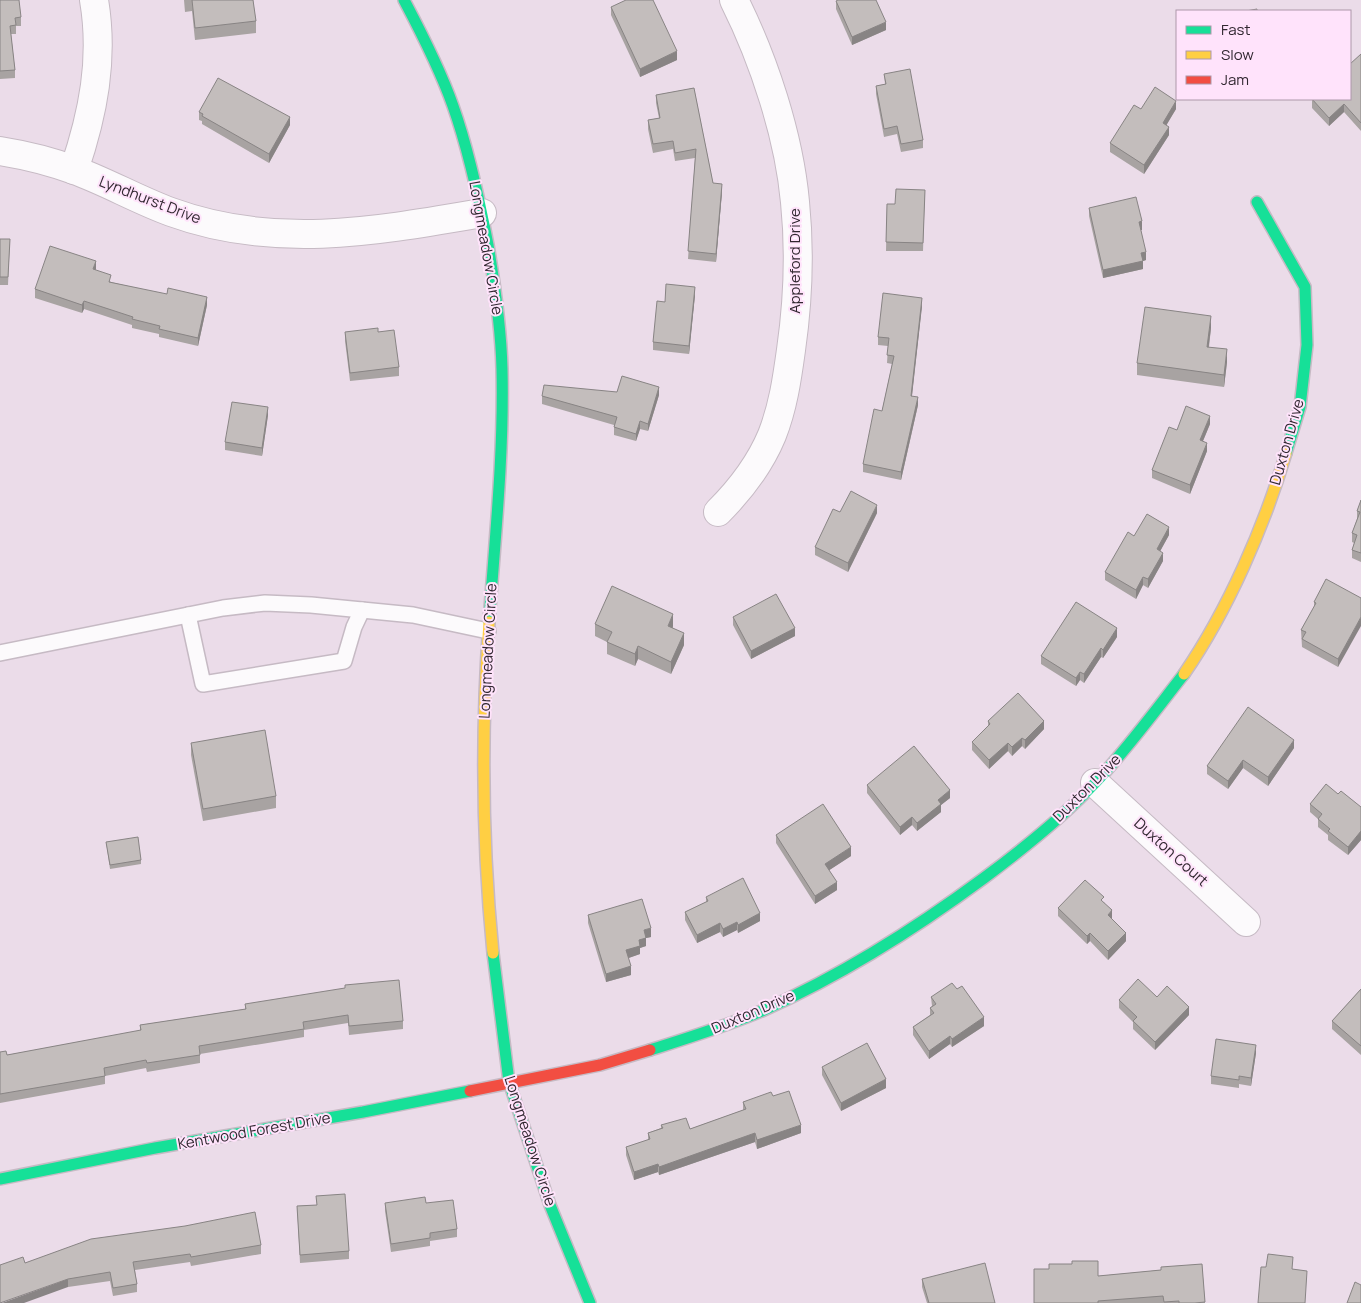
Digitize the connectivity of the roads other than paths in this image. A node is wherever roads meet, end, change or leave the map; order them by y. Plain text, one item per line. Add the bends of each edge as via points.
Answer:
1 (94, 0) edge
2 (404, 0) edge
3 (734, 0) edge
4 (0, 151) edge
5 (74, 170) junction
6 (1257, 202) dead end
7 (482, 213) junction
8 (718, 512) dead end
9 (362, 610) junction
10 (188, 616) junction
11 (488, 631) junction
12 (0, 653) edge
13 (1095, 783) junction
14 (1246, 922) dead end
15 (509, 1082) junction
16 (0, 1179) edge
17 (590, 1303) edge

1 - 5 street via 97,16 96,88
2 - 7 street, Longmeadow Circle via 425,39 453,106
3 - 8 street, Appleford Drive via 770,86 785,140 795,201 798,262 784,398 772,435 753,470
4 - 5 street, Lyndhurst Drive
5 - 7 street, Lyndhurst Drive via 171,212 220,226 271,234 331,234 411,226
6 - 13 street, Duxton Drive via 1304,286 1307,345 1300,407 1257,534 1224,606 1185,672 1134,740
7 - 11 street, Longmeadow Circle via 496,292 502,368 502,429
9 - 10 lane via 265,603
9 - 10 lane via 344,661 203,684
9 - 11 lane via 413,615
10 - 12 lane
11 - 15 street, Longmeadow Circle via 483,802 492,940
13 - 14 street, Duxton Court
13 - 15 street, Duxton Drive via 1016,854 953,901 831,977 763,1010 689,1038 600,1065
15 - 16 street, Kentwood Forest Drive
15 - 17 street, Longmeadow Circle via 550,1205

